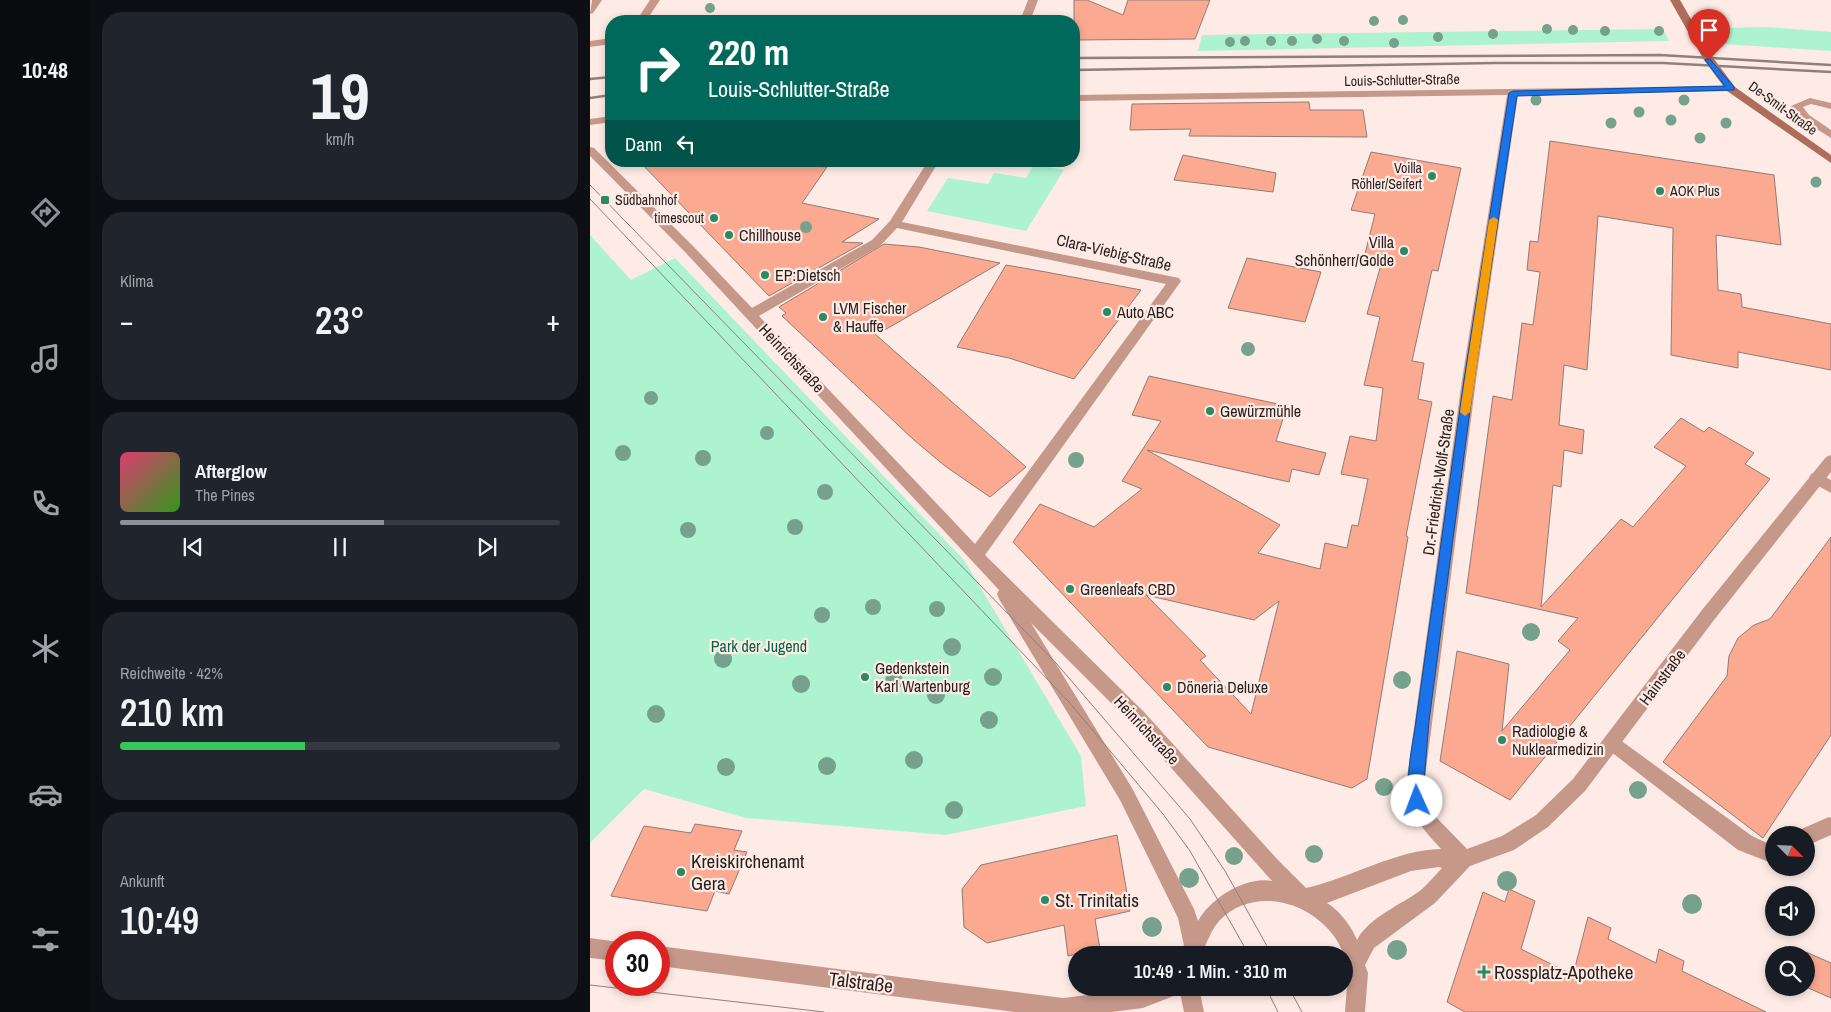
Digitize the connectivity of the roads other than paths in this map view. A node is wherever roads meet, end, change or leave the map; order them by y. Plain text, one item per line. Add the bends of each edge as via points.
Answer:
1 (597, 0) edge
2 (655, 0) edge
3 (1032, 0) edge
4 (1675, 0) edge
5 (590, 12) edge
6 (645, 15) edge
7 (1027, 15) edge
8 (605, 42) edge
9 (590, 44) edge
10 (1731, 89) junction
11 (1513, 93) junction
12 (1080, 98) edge
13 (1831, 106) edge
14 (605, 120) edge
15 (590, 122) edge
16 (1831, 135) edge
17 (590, 150) edge
18 (1831, 160) edge
19 (605, 164) edge
20 (609, 167) edge
21 (930, 167) edge
22 (894, 224) junction
23 (751, 314) junction
24 (1831, 461) edge
25 (1816, 478) junction
26 (1831, 487) edge
27 (975, 556) junction
28 (989, 570) junction
29 (1612, 742) junction
30 (1828, 826) dead end
31 (1815, 832) edge
32 (1765, 852) edge
33 (1464, 859) junction
34 (1302, 896) junction
35 (1191, 946) edge
36 (1195, 946) edge
37 (590, 948) edge
38 (605, 950) edge
39 (670, 957) edge
40 (1356, 962) junction
41 (1148, 996) edge
42 (1191, 996) edge
43 (1067, 1010) edge
44 (1359, 1010) edge
45 (1194, 1012) edge

1 - 5 street
2 - 6 street
3 - 7 street
4 - 10 main road, De-Smit-Straße via 1709,60
8 - 9 street
10 - 11 street, Louis-Schlutter-Straße
10 - 18 main road, De-Smit-Straße
11 - 12 street, Louis-Schlutter-Straße
11 - 33 street, Dr.-Friedrich-Wolf-Straße via 1469,380 1416,778 1417,801 1427,820
13 - 16 street via 1810,101 1796,106 1805,117
14 - 15 street
17 - 19 street, Heinrichstraße
20 - 23 street, Heinrichstraße
21 - 22 street
22 - 23 street via 876,243
22 - 27 street, Clara-Viebig-Straße via 1174,281
23 - 27 street, Heinrichstraße
24 - 25 street, Hainstraße
25 - 26 street
25 - 29 street, Hainstraße
27 - 28 street, Heinrichstraße
28 - 34 street, Heinrichstraße via 1138,718
28 - 35 street, Heinrichstraße via 1126,794 1187,916
29 - 32 street via 1745,844
29 - 33 street, Hainstraße via 1579,784 1542,821 1507,843
30 - 31 street
33 - 34 street, Hainstraße via 1412,862 1328,893
33 - 40 street, Hainstraße via 1428,896 1367,941
34 - 36 street via 1268,890 1240,896 1210,917
34 - 40 street via 1327,913 1341,928
37 - 38 street
39 - 43 street, Talstraße
40 - 44 street
41 - 43 street, Talstraße
42 - 45 street

